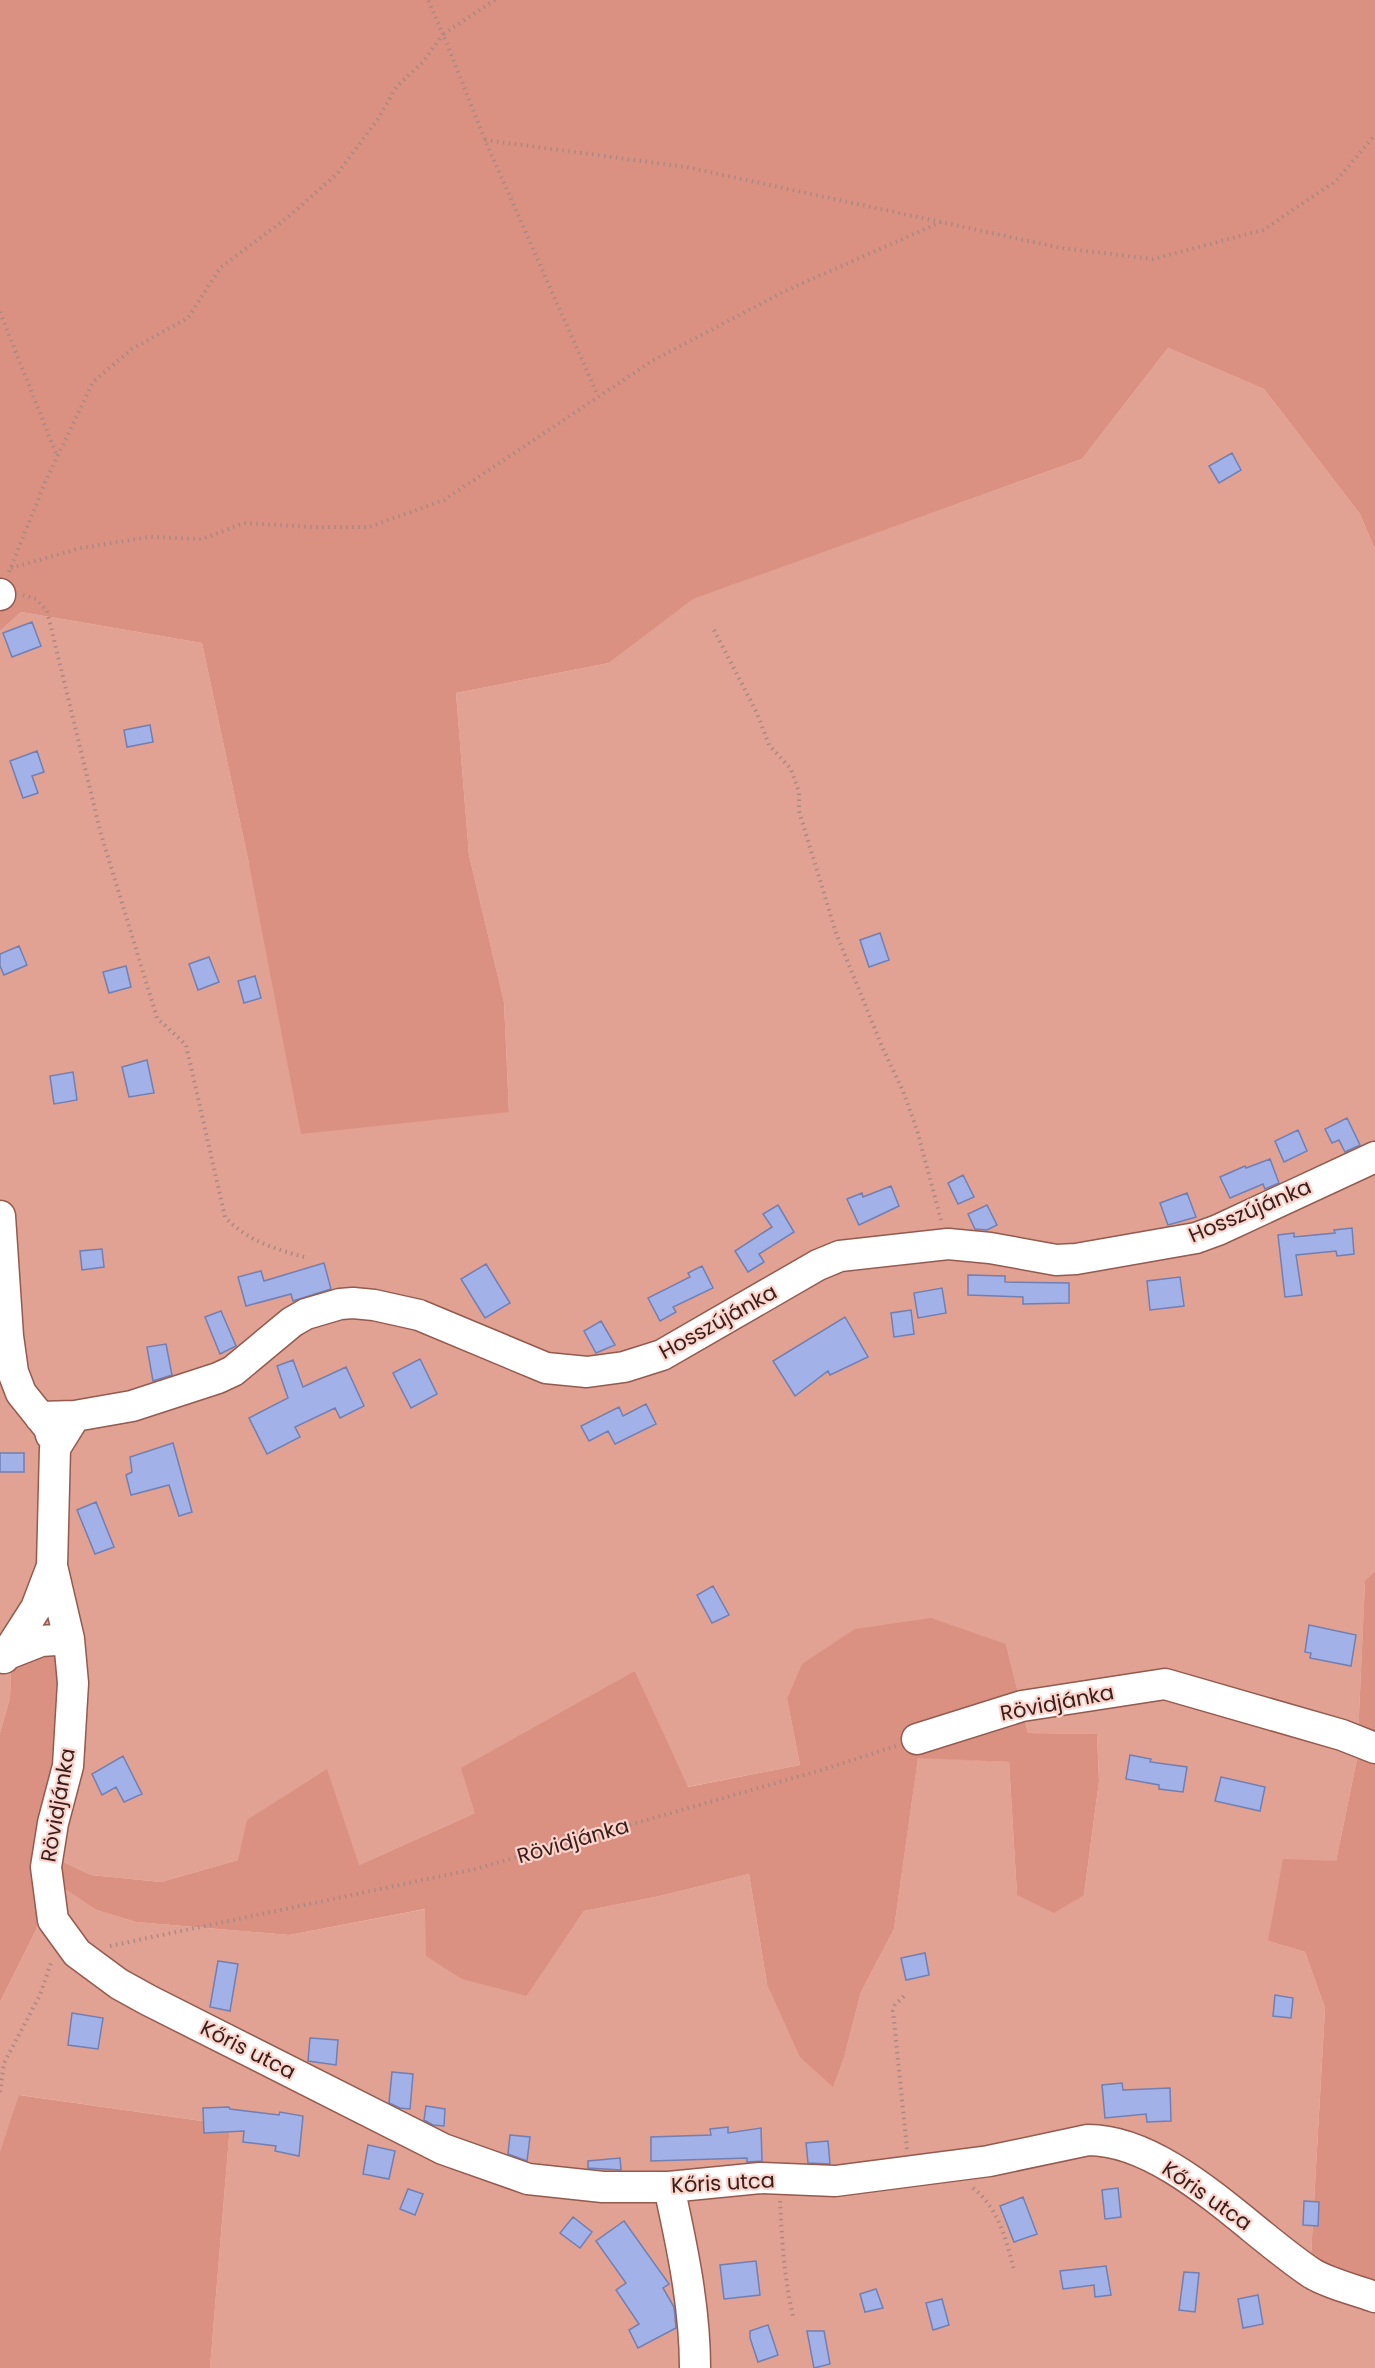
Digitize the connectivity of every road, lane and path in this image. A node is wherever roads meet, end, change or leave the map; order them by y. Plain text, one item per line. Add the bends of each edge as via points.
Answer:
1 (428, 0) edge
2 (495, 0) edge
3 (443, 34) junction
4 (1375, 135) edge
5 (485, 140) junction
6 (940, 222) junction
7 (0, 312) edge
8 (598, 396) junction
9 (57, 456) junction
10 (4, 586) edge
11 (714, 630) dead end
12 (1375, 1157) edge
13 (0, 1216) edge
14 (948, 1244) junction
15 (304, 1257) dead end
16 (75, 1416) junction
17 (40, 1417) junction
18 (55, 1448) junction
19 (52, 1566) junction
20 (69, 1639) junction
21 (4, 1658) edge
22 (917, 1739) joint
23 (1375, 1749) edge
24 (69, 1942) junction
25 (907, 1993) dead end
26 (0, 2092) edge
27 (943, 2167) junction
28 (909, 2171) junction
29 (779, 2179) junction
30 (669, 2187) junction
31 (1014, 2270) dead end
32 (1375, 2297) edge
33 (793, 2316) dead end
34 (695, 2368) edge

1 - 3 path
2 - 3 path
3 - 5 path
3 - 9 path via 423,62 397,86 337,174 220,268 188,318 132,349 93,382
4 - 6 path via 1336,181 1263,230 1153,259 1061,248
5 - 6 path via 686,167
5 - 8 path
6 - 8 path via 784,291 651,361
7 - 9 path
8 - 10 path via 444,500 369,527 244,523 202,539 149,537 81,548
9 - 10 path
10 - 15 path via 36,599 47,611 100,834 157,1018 186,1045 225,1216 250,1237
11 - 14 path via 769,745 791,769 836,933 903,1091
12 - 14 street, Hosszújánka via 1196,1238 1056,1260
13 - 17 street via 13,1372 21,1393
14 - 16 street, Hosszújánka via 840,1256 662,1355 624,1367 587,1372 546,1368 419,1315 362,1303 340,1304 292,1322 233,1371 218,1378 132,1406
16 - 17 street, Hosszújánka
16 - 18 street
17 - 18 street via 49,1428
18 - 19 street
19 - 20 street, Rövidjánka
19 - 21 street via 36,1608
20 - 21 street via 41,1641
20 - 24 street, Rövidjánka via 73,1683 68,1766 46,1868 53,1920
22 - 23 street, Rövidjánka via 1022,1706 1165,1684 1342,1735
22 - 24 path, Rövidjánka via 476,1869
24 - 26 path via 4,2063
24 - 30 street, Kőris utca via 97,1970 139,1995 443,2148 528,2178 603,2187
25 - 28 path via 893,2011
27 - 28 street, Kőris utca
27 - 31 path via 983,2196 995,2212
27 - 32 street, Kőris utca via 1088,2140 1131,2146 1200,2187 1312,2274
28 - 29 street, Kőris utca via 835,2181
29 - 30 street, Kőris utca
29 - 33 path via 782,2243
30 - 34 street via 692,2315

